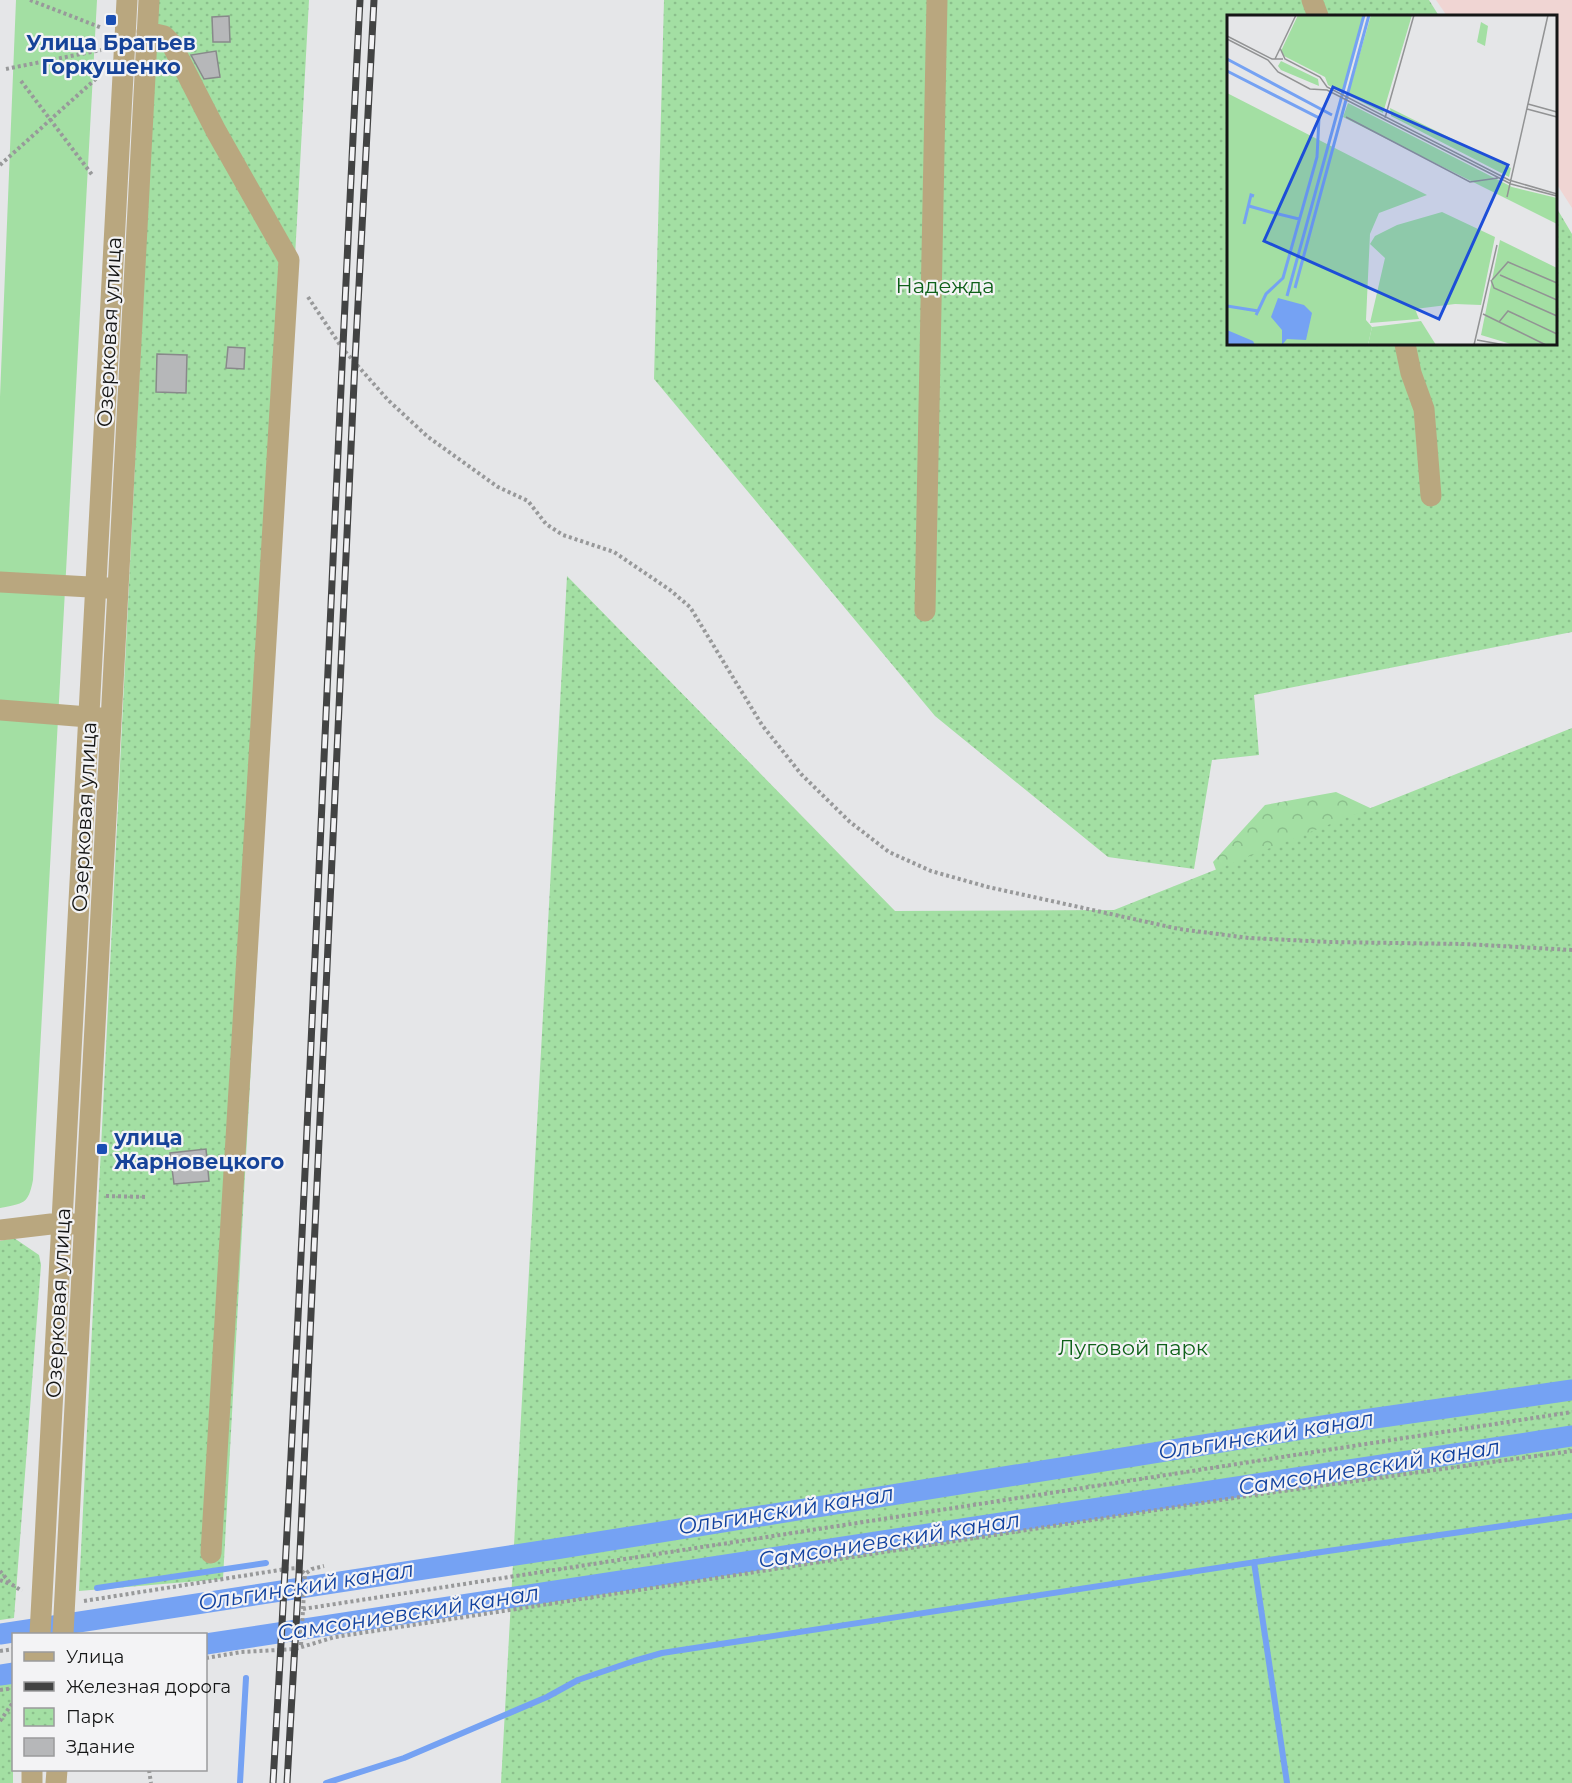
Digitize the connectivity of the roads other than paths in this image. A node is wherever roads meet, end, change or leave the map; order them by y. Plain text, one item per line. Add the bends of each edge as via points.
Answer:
1 (127, 0) edge
2 (149, 0) edge
3 (937, 0) edge
4 (1312, 0) edge
5 (1318, 15) edge
6 (147, 32) junction
7 (1405, 345) edge
8 (1431, 496) dead end
9 (0, 582) edge
10 (96, 588) junction
11 (117, 589) junction
12 (925, 611) dead end
13 (0, 711) edge
14 (99, 718) junction
15 (63, 1224) junction
16 (85, 1225) junction
17 (0, 1230) edge
18 (211, 1564) road end
19 (40, 1633) edge
20 (63, 1633) edge

1 - 10 street, Озерковая улица
2 - 6 street, Озерковая улица
3 - 12 street
4 - 5 street
6 - 11 street, Озерковая улица
6 - 18 street via 164,36 171,43 289,260
7 - 8 street via 1424,409
9 - 10 street
10 - 11 street
10 - 14 street, Озерковая улица
11 - 14 street, Озерковая улица
13 - 14 street
14 - 15 street, Озерковая улица
14 - 16 street, Озерковая улица
15 - 16 street
15 - 17 street
15 - 19 street, Озерковая улица via 35,1597
16 - 20 street, Озерковая улица via 71,1599

